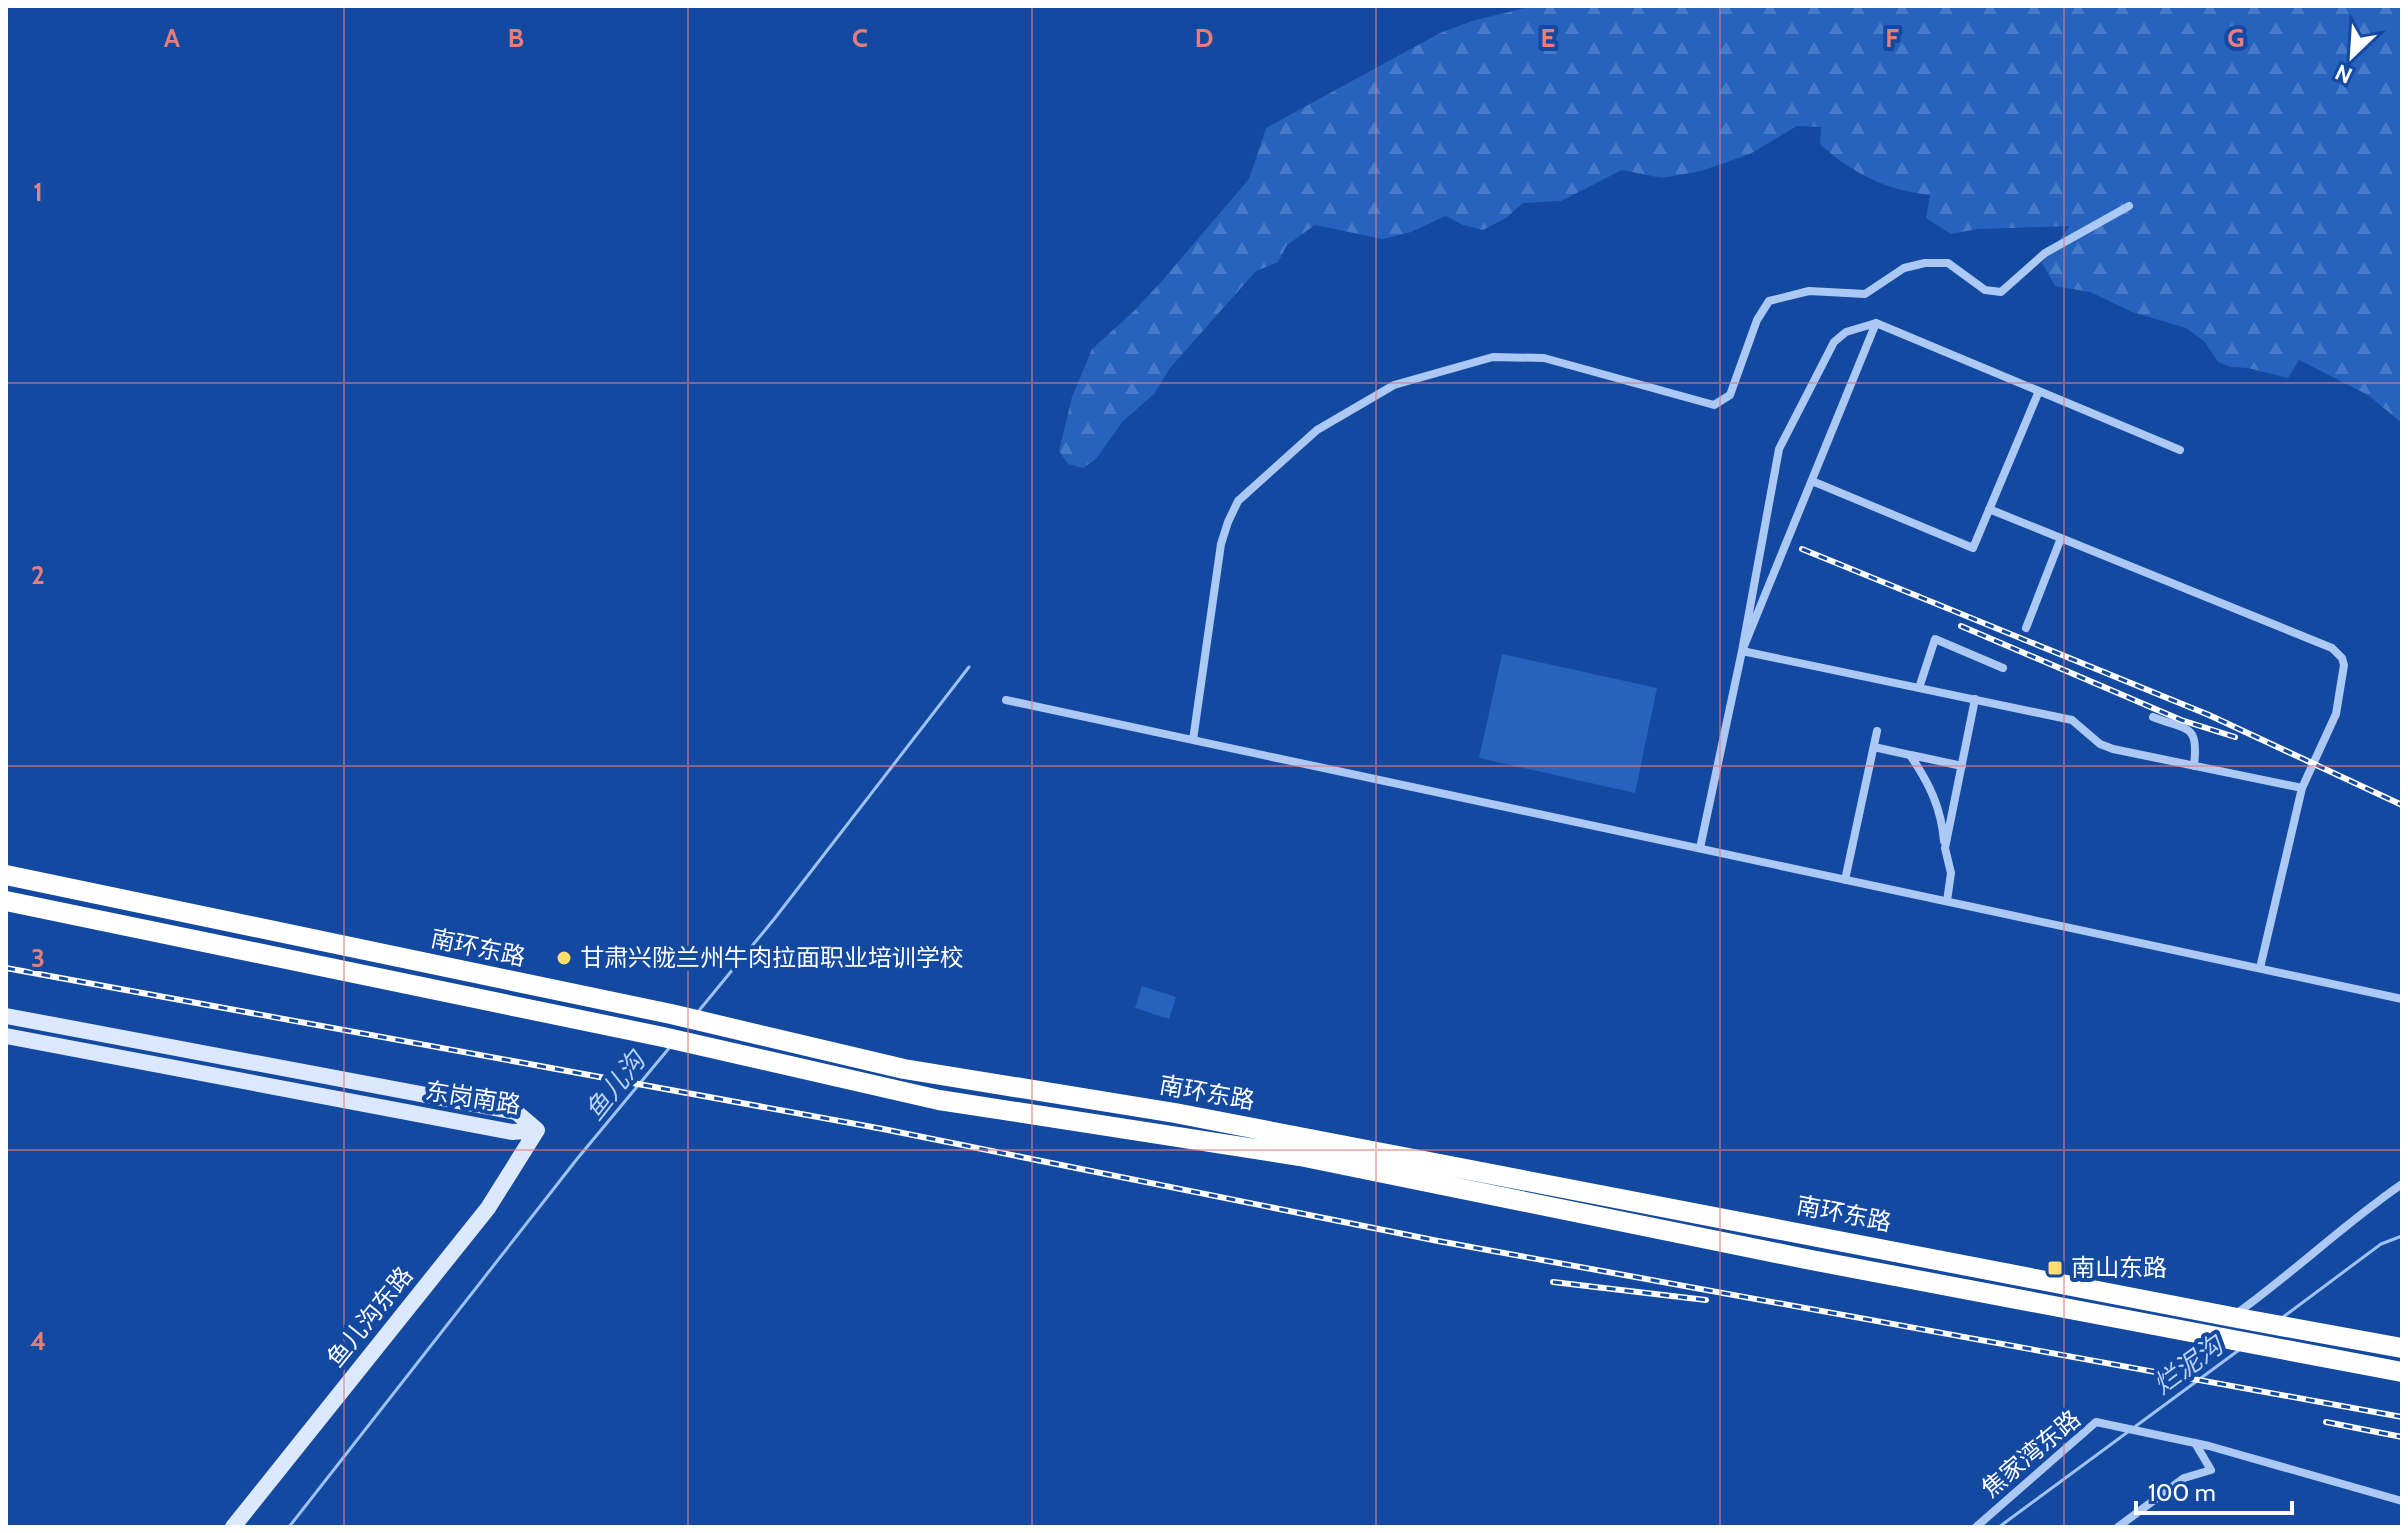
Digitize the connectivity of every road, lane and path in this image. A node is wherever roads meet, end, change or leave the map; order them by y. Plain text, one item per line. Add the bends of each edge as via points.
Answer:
1 (2129, 206) dead end
2 (1876, 323) junction
3 (2039, 391) junction
4 (2180, 450) dead end
5 (1812, 481) junction
6 (1989, 509) junction
7 (2061, 538) junction
8 (2026, 628) dead end
9 (1742, 651) junction
10 (2003, 668) dead end
11 (1919, 688) junction
12 (1975, 699) junction
13 (1006, 700) dead end
14 (2153, 717) dead end
15 (1877, 731) dead end
16 (1193, 740) junction
17 (1874, 747) junction
18 (1910, 755) junction
19 (1962, 766) junction
20 (2194, 766) junction
21 (2302, 788) junction
22 (1700, 848) junction
23 (1945, 848) junction
24 (6, 875) edge
25 (1845, 880) junction
26 (6, 901) edge
27 (1947, 901) junction
28 (2260, 968) junction
29 (2402, 999) edge
30 (6, 1016) edge
31 (6, 1036) edge
32 (943, 1076) junction
33 (939, 1100) junction
34 (537, 1130) junction
35 (2402, 1184) edge
36 (2238, 1318) junction
37 (2402, 1348) edge
38 (2402, 1372) edge
39 (2194, 1443) junction
40 (2402, 1501) edge
41 (233, 1527) edge
42 (1976, 1527) edge
43 (2118, 1527) edge

1 - 16 street via 2045,253 2001,292 1985,290 1948,263 1925,263 1904,268 1865,294 1809,291 1769,301 1730,395 1714,405 1544,358 1493,357 1394,385 1317,430 1238,501 1221,544
2 - 3 street
2 - 5 street
2 - 9 street via 1846,332 1834,342 1779,449
3 - 4 street
3 - 6 street
5 - 6 street via 1973,548
5 - 9 street
6 - 7 street
7 - 8 street
7 - 21 street via 2338,652 2344,665 2336,714
9 - 11 street
9 - 22 street
10 - 11 street via 1935,639
11 - 12 street
12 - 19 street
12 - 20 street via 2072,720 2100,744
13 - 16 street
14 - 20 street via 2195,735
15 - 17 street
16 - 22 street
17 - 18 street
17 - 25 street
18 - 19 street
18 - 23 street via 1929,783 1941,815
19 - 23 street
20 - 21 street
21 - 28 street
22 - 25 street
23 - 27 street via 1951,873
24 - 32 highway, 南环东路
25 - 27 street
26 - 33 highway, 南环东路 via 663,1037
27 - 28 street
28 - 29 street
30 - 34 street, 东岗南路 via 516,1112
31 - 34 street, 东岗南路 via 512,1132
32 - 33 highway
32 - 36 highway, 南环东路 via 1206,1118
33 - 38 highway, 南环东路 via 1300,1156
34 - 41 street, 鱼儿沟东路 via 488,1208
35 - 36 street
36 - 37 highway, 南环东路
39 - 40 street
39 - 42 street, 焦家湾东路 via 2096,1422
39 - 43 street via 2211,1470 2184,1478

